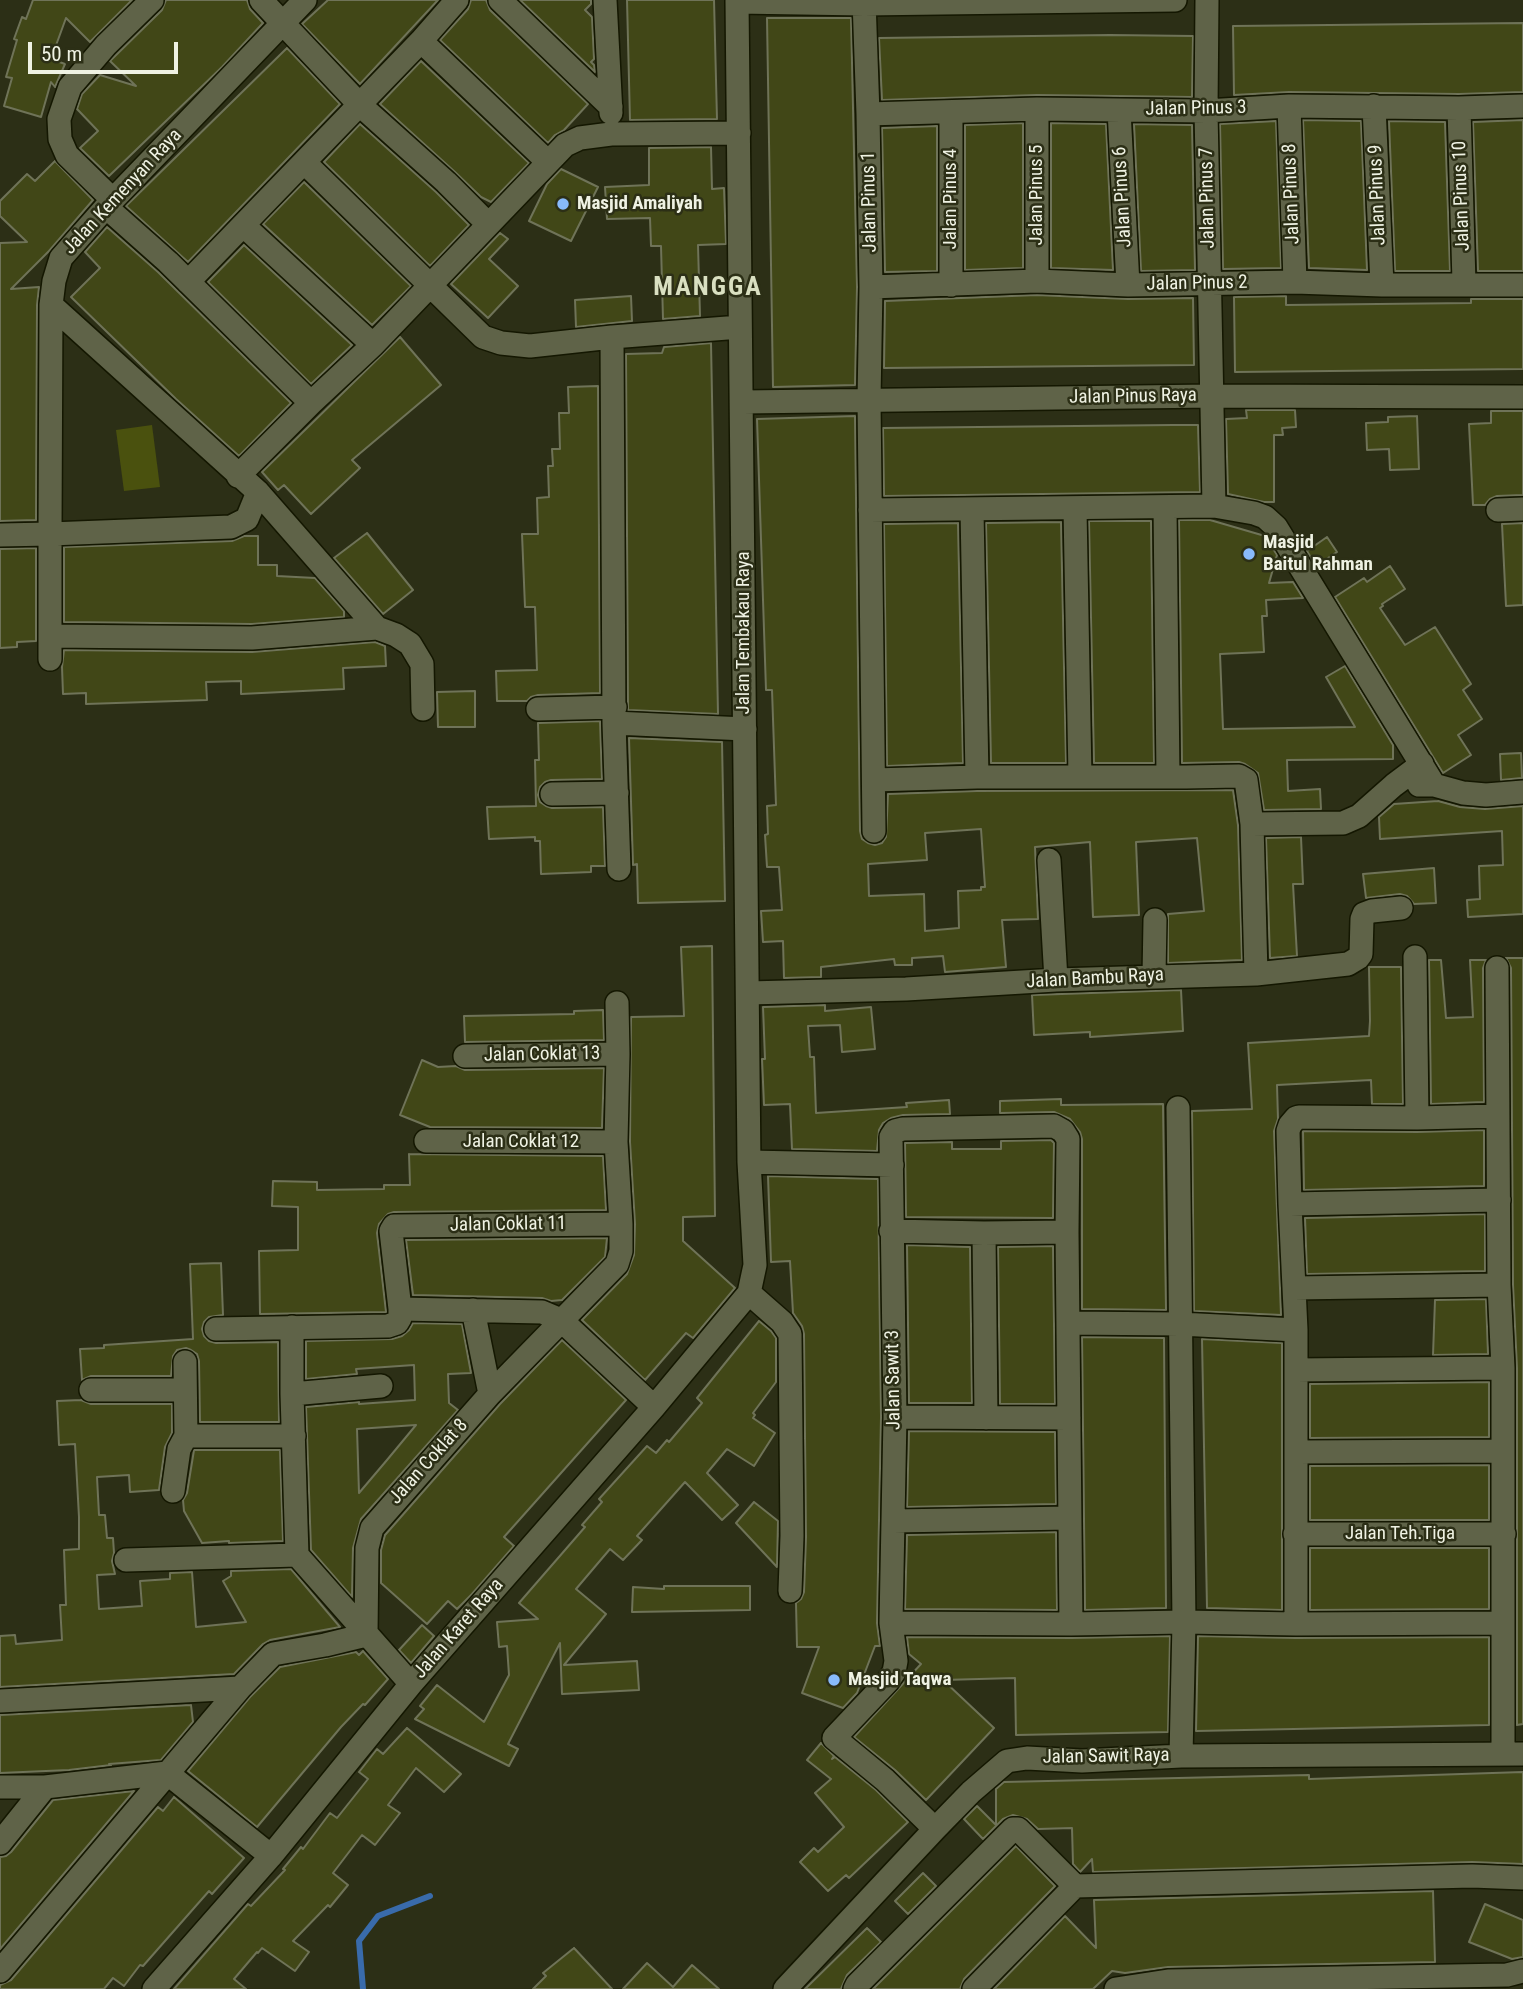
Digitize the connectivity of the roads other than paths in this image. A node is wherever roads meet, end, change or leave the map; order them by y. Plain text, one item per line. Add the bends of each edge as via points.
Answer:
1 (152, 0) edge
2 (261, 0) edge
3 (305, 0) edge
4 (457, 0) edge
5 (500, 0) edge
6 (605, 0) edge
7 (1175, 0) edge
8 (1207, 0) edge
9 (737, 1) edge
10 (864, 2) edge
11 (282, 23) junction
12 (421, 41) junction
13 (360, 104) junction
14 (1289, 106) junction
15 (1374, 106) junction
16 (1523, 106) edge
17 (611, 107) junction
18 (1459, 108) junction
19 (1037, 109) junction
20 (1119, 110) junction
21 (1206, 111) junction
22 (951, 113) junction
23 (868, 114) junction
24 (739, 132) junction
25 (611, 134) junction
26 (304, 162) junction
27 (548, 162) junction
28 (110, 203) junction
29 (243, 225) junction
30 (488, 225) junction
31 (1037, 281) junction
32 (188, 282) junction
33 (1295, 282) junction
34 (1210, 284) junction
35 (1464, 284) junction
36 (431, 285) junction
37 (951, 285) junction
38 (1128, 285) junction
39 (1382, 285) junction
40 (1523, 285) edge
41 (871, 286) junction
42 (51, 305) junction
43 (740, 327) junction
44 (612, 337) junction
45 (373, 345) junction
46 (1212, 396) junction
47 (1523, 397) edge
48 (869, 400) junction
49 (743, 402) junction
50 (311, 403) junction
51 (238, 476) junction
52 (258, 492) junction
53 (1214, 506) junction
54 (1165, 508) junction
55 (1075, 509) junction
56 (1523, 509) edge
57 (870, 510) junction
58 (972, 510) junction
59 (1498, 510) dead end
60 (50, 534) junction
61 (0, 535) edge
62 (377, 628) junction
63 (423, 709) dead end
64 (538, 709) dead end
65 (614, 715) junction
66 (745, 729) junction
67 (1422, 764) junction
68 (977, 777) junction
69 (1168, 777) junction
70 (1080, 778) junction
71 (874, 780) junction
72 (1394, 785) junction
73 (1434, 785) junction
74 (1523, 792) edge
75 (617, 793) junction
76 (552, 794) dead end
77 (1252, 824) junction
78 (874, 831) dead end
79 (1049, 860) dead end
80 (620, 869) dead end
81 (1401, 908) dead end
82 (1154, 920) dead end
83 (1415, 957) dead end
84 (1497, 968) dead end
85 (1256, 974) junction
86 (1154, 976) junction
87 (1056, 980) junction
88 (748, 993) junction
89 (617, 1003) dead end
90 (618, 1054) junction
91 (466, 1056) dead end
92 (1178, 1108) dead end
93 (1497, 1116) junction
94 (1417, 1118) junction
95 (426, 1141) dead end
96 (616, 1142) junction
97 (749, 1162) junction
98 (892, 1165) junction
99 (1499, 1200) junction
100 (1290, 1204) junction
101 (621, 1224) junction
102 (891, 1231) junction
103 (1067, 1231) junction
104 (984, 1233) junction
105 (755, 1265) joint
106 (1499, 1285) junction
107 (1294, 1288) junction
108 (750, 1293) junction
109 (400, 1309) junction
110 (473, 1310) junction
111 (561, 1320) junction
112 (1069, 1323) junction
113 (1180, 1324) junction
114 (292, 1328) junction
115 (216, 1329) dead end
116 (1296, 1330) junction
117 (1510, 1359) edge
118 (185, 1362) dead end
119 (1296, 1370) junction
120 (381, 1386) dead end
121 (91, 1390) dead end
122 (185, 1390) junction
123 (292, 1394) junction
124 (490, 1394) junction
125 (654, 1407) junction
126 (895, 1417) junction
127 (986, 1418) junction
128 (1069, 1418) junction
129 (186, 1436) junction
130 (294, 1436) junction
131 (1502, 1451) junction
132 (1296, 1452) junction
133 (173, 1491) dead end
134 (1069, 1518) junction
135 (894, 1521) junction
136 (1296, 1534) junction
137 (1504, 1534) junction
138 (297, 1555) junction
139 (126, 1560) dead end
140 (790, 1591) dead end
141 (1184, 1622) junction
142 (891, 1623) junction
143 (1502, 1623) junction
144 (1071, 1624) junction
145 (1296, 1624) junction
146 (366, 1635) junction
147 (411, 1685) junction
148 (240, 1688) junction
149 (0, 1701) edge
150 (1513, 1754) edge
151 (1181, 1756) junction
152 (167, 1773) junction
153 (0, 1787) edge
154 (45, 1787) junction
155 (935, 1829) junction
156 (0, 1843) edge
157 (271, 1856) junction
158 (1523, 1878) edge
159 (1075, 1885) junction
160 (0, 1970) edge
161 (1523, 1971) edge
162 (1293, 1984) edge
163 (154, 1989) edge
164 (785, 1989) edge
165 (855, 1989) edge
166 (974, 1989) edge
167 (1116, 1989) edge

1 - 28 street via 70,88 59,119 67,155
2 - 11 street
3 - 11 street, Jalan Kemenyan Raya
4 - 12 street
5 - 17 street
6 - 17 street
7 - 10 street
8 - 21 street, Jalan Pinus 7
9 - 10 street
9 - 24 street, Jalan Tembakau Raya
10 - 23 street, Jalan Pinus 1
11 - 13 street
11 - 28 street, Jalan Kemenyan Raya
12 - 13 street
12 - 27 street
13 - 26 street
13 - 30 street
14 - 15 street, Jalan Pinus 3
14 - 21 street, Jalan Pinus 3
14 - 33 street, Jalan Pinus 8
15 - 18 street, Jalan Pinus 3
15 - 39 street, Jalan Pinus 9
16 - 18 street, Jalan Pinus 3
17 - 25 street
18 - 35 street, Jalan Pinus 10
19 - 20 street, Jalan Pinus 3
19 - 22 street, Jalan Pinus 3
19 - 31 street, Jalan Pinus 5
20 - 21 street, Jalan Pinus 3
20 - 38 street, Jalan Pinus 6
21 - 34 street, Jalan Pinus 7
22 - 23 street, Jalan Pinus 3
22 - 37 street, Jalan Pinus 4
23 - 41 street, Jalan Pinus 1
24 - 25 street
24 - 43 street, Jalan Tembakau Raya
25 - 27 street via 580,138
26 - 29 street
26 - 36 street
27 - 30 street
28 - 32 street
28 - 42 street, Jalan Kemenyan Raya via 61,258
29 - 32 street
29 - 45 street
30 - 36 street
31 - 37 street, Jalan Pinus 2
31 - 38 street, Jalan Pinus 2
32 - 50 street
33 - 34 street, Jalan Pinus 2
33 - 39 street, Jalan Pinus 2
34 - 38 street, Jalan Pinus 2
34 - 46 street, Jalan Pinus 7
35 - 39 street, Jalan Pinus 2
35 - 40 street, Jalan Pinus 2
36 - 44 street via 483,337 501,343 530,346
36 - 45 street
37 - 41 street, Jalan Pinus 2
41 - 48 street, Jalan Pinus 1
42 - 51 street
42 - 60 street, Jalan Kemenyan Raya
43 - 44 street
43 - 49 street, Jalan Tembakau Raya
44 - 65 street
45 - 50 street
46 - 47 street, Jalan Pinus Raya
46 - 48 street, Jalan Pinus Raya
46 - 53 street, Jalan Pinus 7
48 - 49 street, Jalan Pinus Raya
48 - 57 street, Jalan Pinus 1
49 - 66 street, Jalan Tembakau Raya
50 - 51 street
51 - 52 street
52 - 60 street via 247,519 231,527
52 - 62 street
53 - 54 street
53 - 67 street via 1254,513 1276,527
54 - 55 street
54 - 69 street
55 - 58 street
55 - 70 street
56 - 59 street
57 - 58 street
57 - 71 street, Jalan Pinus 1
58 - 68 street
60 - 61 street
60 - 62 street, Jalan Kemenyan Raya via 50,648
62 - 63 street via 410,644 422,664
64 - 65 street
65 - 66 street
65 - 75 street
66 - 88 street, Jalan Tembakau Raya
67 - 72 street
67 - 73 street
68 - 70 street
68 - 71 street
69 - 70 street
69 - 77 street via 1239,776 1246,780
71 - 78 street, Jalan Pinus 1
72 - 73 street
72 - 77 street via 1359,816 1343,823
73 - 74 street via 1463,793
75 - 76 street
75 - 80 street
77 - 85 street
79 - 87 street
81 - 85 street, Jalan Bambu Raya via 1364,914 1361,954 1348,964
82 - 86 street
83 - 94 street
84 - 93 street
85 - 86 street, Jalan Bambu Raya
86 - 87 street, Jalan Bambu Raya
87 - 88 street, Jalan Bambu Raya
88 - 97 street, Jalan Tembakau Raya
89 - 90 street, Jalan Coklat 8
90 - 91 street, Jalan Coklat 13
90 - 96 street, Jalan Coklat 8
92 - 113 street
93 - 94 street
93 - 99 street
94 - 100 street via 1296,1118 1288,1131
95 - 96 street, Jalan Coklat 12
96 - 101 street, Jalan Coklat 8
97 - 98 street
97 - 105 street, Jalan Tembakau Raya
98 - 102 street, Jalan Sawit 3
98 - 103 street, Jalan Sawit 3 via 891,1137 903,1129 1054,1126 1069,1139
99 - 100 street
99 - 106 street
100 - 107 street
101 - 109 street, Jalan Coklat 11 via 394,1226
101 - 111 street, Jalan Coklat 8 via 617,1264
102 - 104 street
102 - 126 street, Jalan Sawit 3
103 - 104 street
103 - 112 street
104 - 127 street
105 - 108 street, Jalan Karet Raya
106 - 107 street
106 - 117 street
107 - 116 street
108 - 125 street, Jalan Karet Raya
108 - 140 street via 790,1334
109 - 110 street
109 - 114 street via 397,1323 388,1326
110 - 111 street via 542,1312
110 - 124 street
111 - 124 street, Jalan Coklat 8
111 - 125 street
112 - 113 street
112 - 128 street
113 - 116 street
113 - 141 street
114 - 115 street
114 - 123 street
116 - 119 street
117 - 119 street
117 - 131 street
118 - 122 street
119 - 132 street
120 - 123 street
121 - 122 street
122 - 129 street
123 - 130 street
124 - 146 street, Jalan Coklat 8 via 372,1528 367,1548
125 - 147 street, Jalan Karet Raya
126 - 127 street
126 - 135 street, Jalan Sawit 3
127 - 128 street
128 - 134 street
129 - 130 street
129 - 133 street via 179,1449
130 - 138 street
131 - 132 street
131 - 137 street
132 - 136 street
134 - 135 street
134 - 144 street
135 - 142 street, Jalan Sawit 3
136 - 137 street, Jalan Teh.Tiga
136 - 145 street
137 - 143 street
138 - 139 street
138 - 146 street
141 - 144 street
141 - 145 street
141 - 151 street
142 - 144 street
142 - 155 street, Jalan Sawit 3 via 894,1672 834,1738 886,1780
143 - 145 street
143 - 150 street
146 - 147 street
146 - 148 street via 273,1654
147 - 157 street, Jalan Karet Raya
148 - 149 street
148 - 152 street
150 - 151 street, Jalan Sawit Raya
151 - 155 street, Jalan Sawit Raya via 1007,1761
152 - 154 street
152 - 157 street
152 - 160 street
153 - 154 street
154 - 156 street
155 - 164 street, Jalan Sawit Raya
157 - 163 street, Jalan Karet Raya
158 - 159 street
159 - 165 street via 1013,1829
159 - 166 street
161 - 162 street
162 - 167 street via 1168,1980

